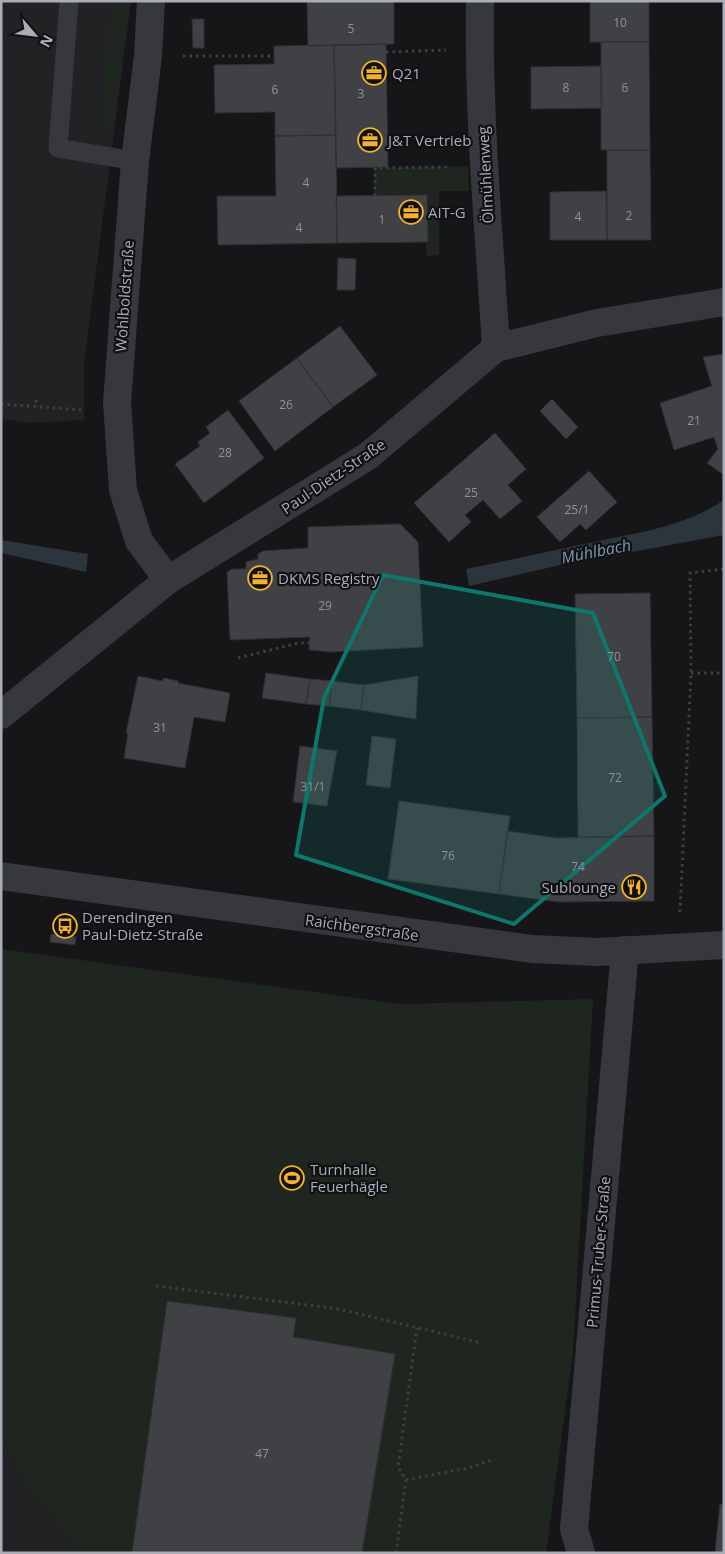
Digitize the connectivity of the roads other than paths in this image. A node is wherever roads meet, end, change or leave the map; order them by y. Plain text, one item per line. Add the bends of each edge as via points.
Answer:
1 (69, 1) edge
2 (151, 1) edge
3 (480, 1) edge
4 (135, 161) junction
5 (724, 302) edge
6 (496, 348) junction
7 (168, 580) junction
8 (1, 715) edge
9 (1, 876) edge
10 (724, 945) edge
11 (626, 950) junction
12 (581, 1553) edge

1 - 4 lane via 58,148
2 - 4 street, Wohlboldstraße
3 - 6 street, Ölmühlenweg via 484,164
4 - 7 street, Wohlboldstraße via 118,413 123,490 139,541
5 - 6 street, Paul-Dietz-Straße via 597,323
6 - 7 street, Paul-Dietz-Straße via 368,456
7 - 8 street, Paul-Dietz-Straße
9 - 11 street, Raichbergstraße via 496,946 568,952
10 - 11 street, Raichbergstraße
11 - 12 street, Primus-Truber-Straße via 574,1529

